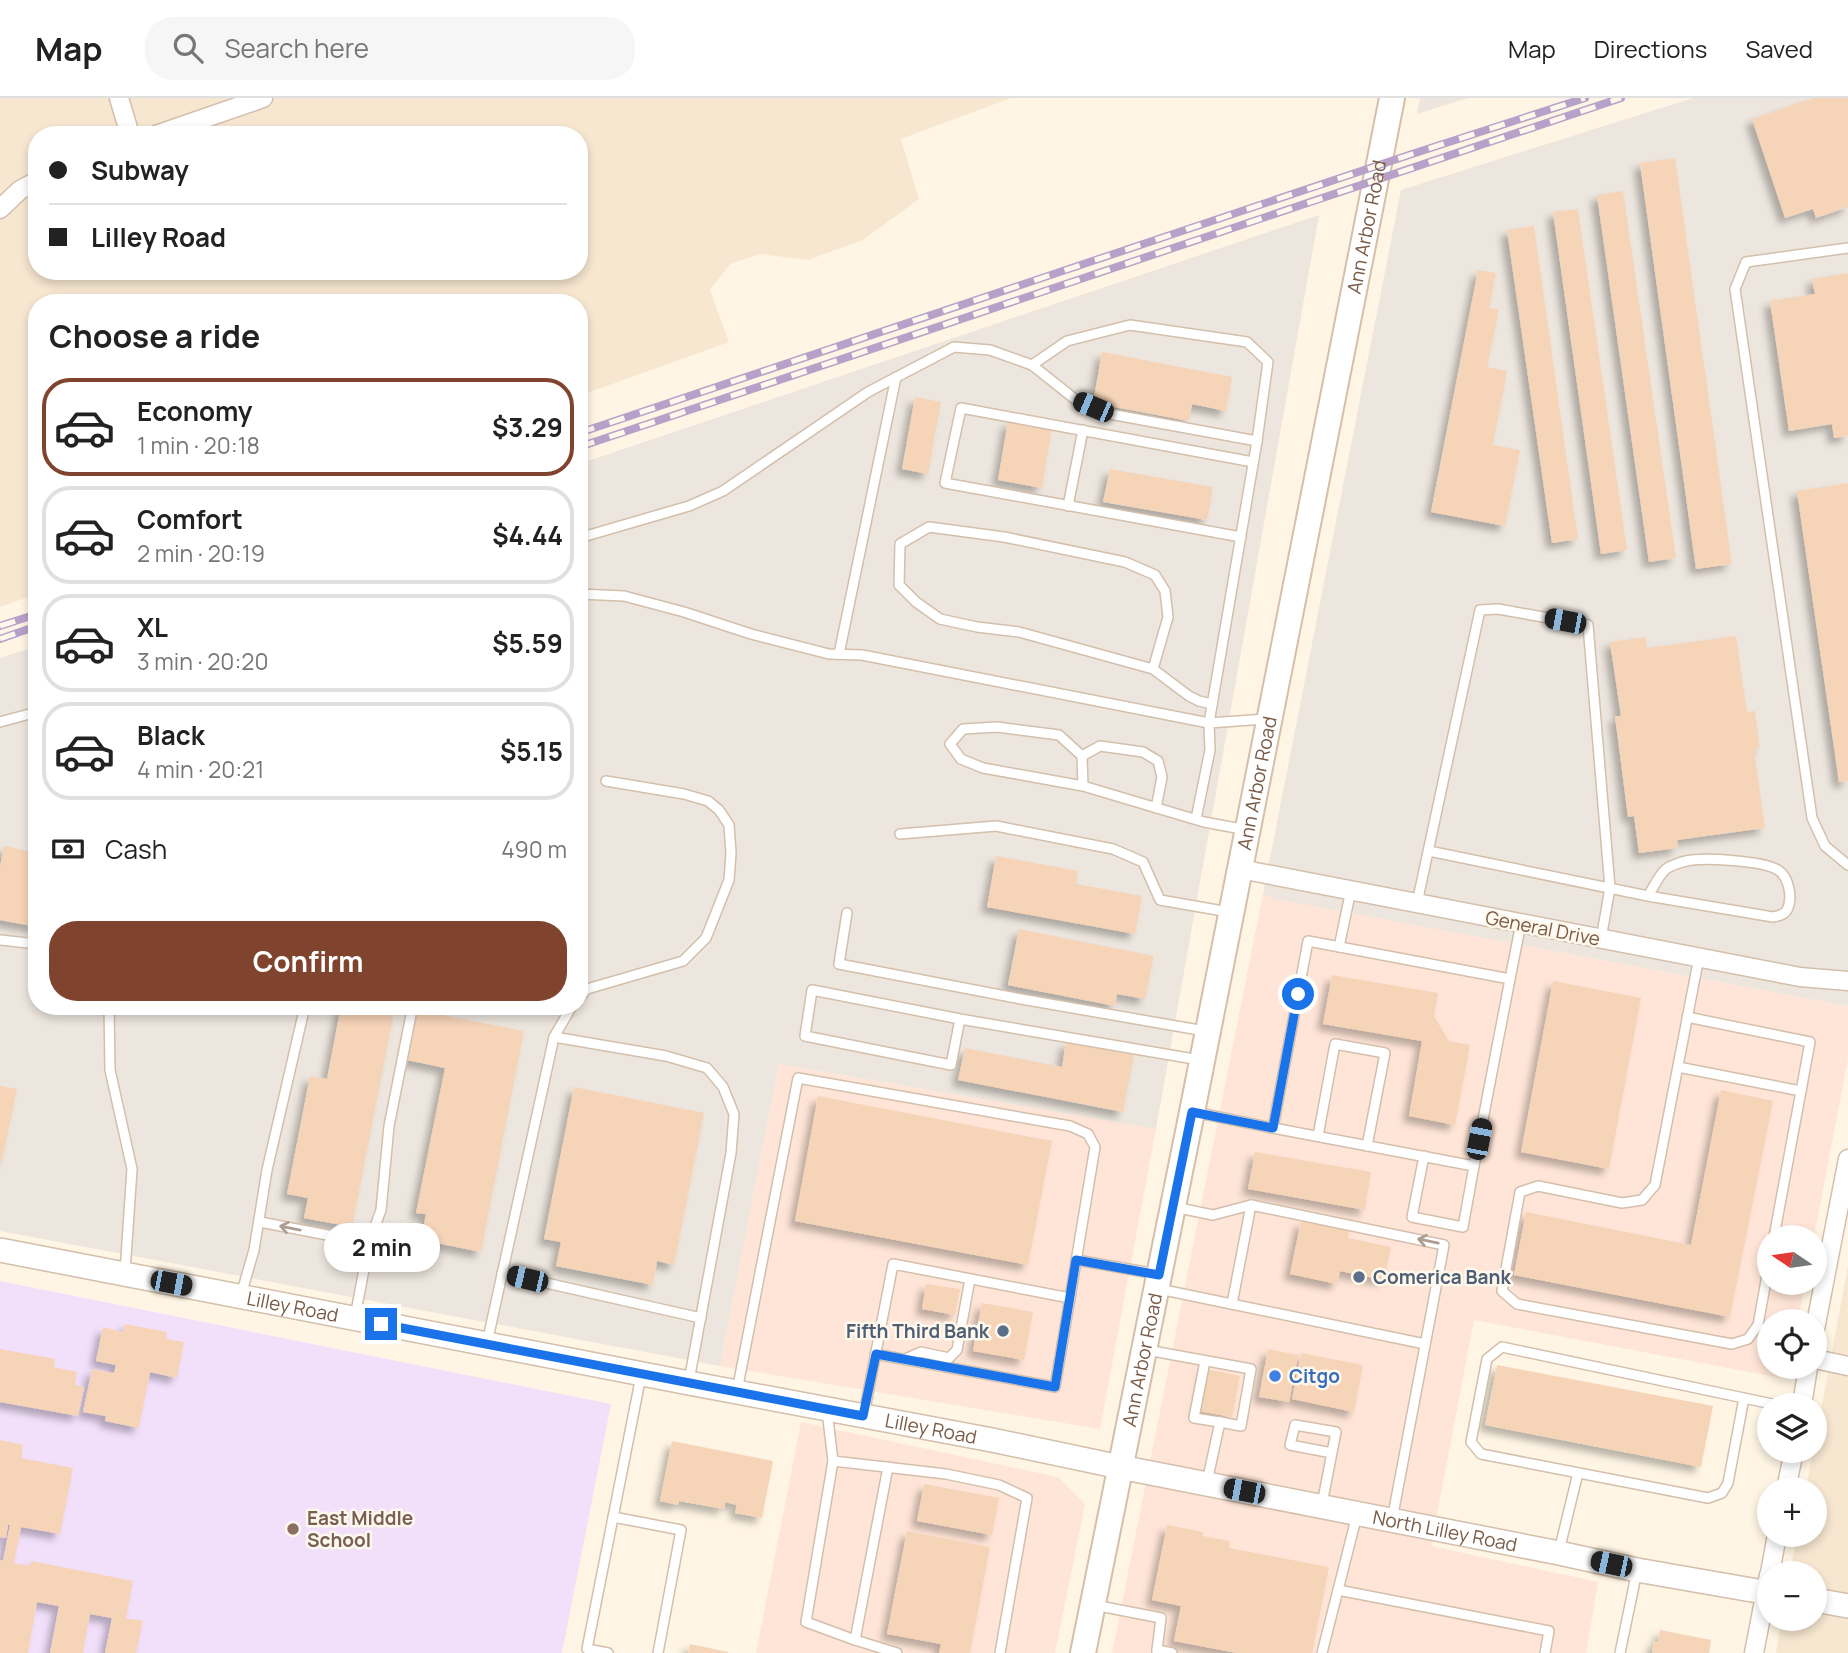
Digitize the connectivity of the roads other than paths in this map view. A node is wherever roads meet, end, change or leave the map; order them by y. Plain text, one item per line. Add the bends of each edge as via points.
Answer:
1 (120, 98) edge
2 (263, 98) edge
3 (1392, 98) edge
4 (128, 126) edge
5 (182, 126) edge
6 (28, 186) edge
7 (0, 209) edge
8 (1848, 248) edge
9 (1032, 365) junction
10 (896, 377) junction
11 (1083, 430) junction
12 (1257, 441) junction
13 (1254, 462) junction
14 (1068, 506) junction
15 (588, 535) edge
16 (1241, 537) junction
17 (588, 594) edge
18 (839, 654) junction
19 (1153, 669) junction
20 (1212, 704) junction
21 (28, 714) edge
22 (1269, 719) junction
23 (0, 722) edge
24 (1209, 723) junction
25 (1082, 756) junction
26 (606, 781) dead end
27 (1083, 786) junction
28 (1156, 808) junction
29 (1196, 820) junction
30 (1247, 830) junction
31 (900, 835) dead end
32 (1429, 850) junction
33 (1848, 865) edge
34 (1240, 869) junction
35 (1611, 888) junction
36 (1351, 890) junction
37 (1647, 896) junction
38 (1418, 903) junction
39 (847, 913) dead end
40 (1231, 913) junction
41 (1521, 923) junction
42 (1601, 939) junction
43 (0, 940) edge
44 (28, 943) edge
45 (1339, 947) junction
46 (1699, 957) junction
47 (1510, 979) junction
48 (1848, 981) edge
49 (588, 989) edge
50 (108, 1015) edge
51 (303, 1015) edge
52 (411, 1015) edge
53 (567, 1015) edge
54 (1687, 1017) junction
55 (960, 1018) junction
56 (1207, 1031) junction
57 (554, 1037) junction
58 (1202, 1060) junction
59 (1678, 1067) junction
60 (1801, 1091) junction
61 (1192, 1112) junction
62 (1273, 1128) junction
63 (1318, 1136) junction
64 (1367, 1146) junction
65 (1424, 1156) junction
66 (1848, 1164) edge
67 (1474, 1166) junction
68 (1251, 1205) junction
69 (1172, 1206) junction
70 (260, 1222) junction
71 (1776, 1225) edge
72 (369, 1243) junction
73 (0, 1250) edge
74 (1076, 1260) junction
75 (502, 1273) junction
76 (125, 1274) junction
77 (970, 1279) junction
78 (1157, 1281) junction
79 (1763, 1295) edge
80 (241, 1297) junction
81 (1070, 1298) junction
82 (1232, 1304) junction
83 (1819, 1309) edge
84 (701, 1318) junction
85 (355, 1319) junction
86 (487, 1344) junction
87 (1425, 1344) junction
88 (1144, 1350) junction
89 (876, 1354) junction
90 (903, 1359) junction
91 (1205, 1361) junction
92 (1827, 1362) edge
93 (1848, 1366) edge
94 (642, 1374) junction
95 (689, 1383) junction
96 (737, 1392) junction
97 (1744, 1398) junction
98 (1757, 1401) edge
99 (827, 1409) junction
100 (863, 1416) junction
101 (1220, 1422) junction
102 (1332, 1453) junction
103 (833, 1461) junction
104 (1120, 1467) junction
105 (888, 1468) junction
106 (1578, 1473) junction
107 (1206, 1483) junction
108 (1322, 1506) junction
109 (1357, 1513) junction
110 (613, 1517) junction
111 (1392, 1520) junction
112 (1559, 1553) junction
113 (1637, 1570) junction
114 (1757, 1582) edge
115 (1338, 1590) junction
116 (1827, 1602) edge
117 (1093, 1605) junction
118 (1848, 1606) edge
119 (1759, 1631) edge
120 (855, 1640) junction
121 (1157, 1651) edge
122 (608, 1653) edge
123 (657, 1653) edge
124 (897, 1653) edge
125 (1000, 1653) edge
126 (1083, 1653) edge
127 (1172, 1653) edge
128 (1322, 1653) edge
129 (1545, 1653) edge
130 (1620, 1653) edge
131 (1754, 1653) edge

1 - 4 street
2 - 5 street
3 - 22 main road, Ann Arbor Road
6 - 7 street
8 - 33 lane via 1746,262 1735,289 1812,818 1825,846
9 - 10 lane via 990,350 954,347
9 - 12 lane via 1076,400 1110,414
9 - 12 lane via 1067,341 1130,325 1247,342 1268,362
10 - 15 lane via 723,491 689,506
10 - 18 lane
11 - 13 lane
11 - 14 lane
11 - 14 lane via 961,408 945,483
12 - 13 lane
13 - 16 lane
14 - 16 lane
16 - 20 lane
17 - 18 lane via 624,596 751,634
18 - 24 lane
19 - 19 lane via 1019,632 940,619 898,585 901,544 929,527 1125,562 1155,575 1165,591 1168,617
19 - 20 lane via 1189,696
20 - 24 lane
21 - 23 lane
22 - 24 lane
22 - 30 main road, Ann Arbor Road
24 - 29 lane via 1210,750
25 - 27 lane
25 - 27 lane via 1059,735 997,727 963,729 950,744 961,759 983,768
25 - 28 lane via 1100,746 1143,752 1158,761 1162,777
26 - 49 lane via 708,801 729,825 729,880 706,938 683,961
27 - 28 lane
28 - 29 lane
29 - 30 lane
30 - 34 main road, Ann Arbor Road
31 - 40 lane via 996,827 1113,849 1143,862 1160,900
32 - 35 lane
32 - 35 lane via 1480,610 1588,625
32 - 38 lane
34 - 36 street, General Drive
34 - 40 main road, Ann Arbor Road
35 - 37 lane
35 - 42 lane
36 - 38 street, General Drive
36 - 45 lane
37 - 37 lane via 1773,917 1787,909 1789,895 1779,870 1712,859 1686,860 1666,869
38 - 41 street, General Drive
39 - 56 lane via 839,964
40 - 56 main road, Ann Arbor Road
41 - 42 street, General Drive
41 - 47 lane
42 - 46 street, General Drive
43 - 44 lane
45 - 47 lane
45 - 62 lane via 1308,941
46 - 48 street, General Drive via 1800,977
46 - 54 lane
47 - 67 lane
50 - 76 lane via 110,1070 132,1169
51 - 70 lane via 267,1170
52 - 72 lane via 389,1126 381,1210
53 - 57 lane
54 - 59 lane
54 - 60 lane via 1810,1042
55 - 55 lane via 951,1065 805,1036 813,990
55 - 58 lane
56 - 58 main road, Ann Arbor Road
57 - 75 lane
57 - 84 lane via 697,1065 707,1068 723,1087 734,1114 731,1153
58 - 61 main road, Ann Arbor Road
59 - 60 lane
59 - 79 lane via 1655,1185 1642,1200 1622,1203 1538,1186 1520,1192 1502,1291 1517,1304 1732,1344 1748,1339 1758,1325
60 - 71 lane
61 - 62 lane
61 - 69 main road, Ann Arbor Road
62 - 63 lane
63 - 64 lane
63 - 64 lane via 1335,1044 1385,1053
64 - 65 lane
65 - 67 lane
65 - 67 lane via 1412,1217 1463,1227
66 - 83 street
68 - 69 lane via 1213,1214
68 - 82 lane
87 -> 68 lane via 1444,1245
69 - 78 main road, Ann Arbor Road
72 -> 70 lane
70 - 80 lane
72 - 85 lane
73 - 76 street, Lilley Road
74 - 78 lane
74 - 81 lane
74 - 96 lane via 1095,1147 1087,1134 1070,1126 798,1078
75 - 84 lane
75 - 86 lane
76 - 80 street, Lilley Road
77 - 81 lane
77 - 89 lane via 893,1264
77 - 90 lane via 957,1350 949,1358 920,1352
78 - 82 lane
78 - 88 main road, Ann Arbor Road
80 - 85 street, Lilley Road
81 - 90 lane via 1055,1387
82 - 87 lane
84 - 95 lane
85 - 86 street, Lilley Road
86 - 94 street, Lilley Road
87 - 111 lane
88 - 91 lane
88 - 104 main road, Ann Arbor Road
89 - 90 lane
89 - 100 lane
91 - 101 lane via 1194,1418
91 - 101 lane via 1251,1369 1241,1426
92 - 93 street
94 - 95 street, Lilley Road
94 - 110 lane
95 - 96 street, Lilley Road
96 - 99 street, Lilley Road
97 - 98 lane
97 - 106 lane via 1722,1493 1708,1498
97 - 106 lane via 1502,1347 1487,1359 1471,1442 1481,1454
99 - 100 street, Lilley Road
99 - 103 lane
100 - 104 street, Lilley Road
101 - 107 lane
102 - 102 lane via 1336,1432 1294,1425 1290,1445
102 - 108 lane
103 - 105 lane
103 - 120 lane via 806,1622
104 - 107 street, North Lilley Road
104 - 117 main road, Ann Arbor Road
105 - 120 lane
105 - 125 lane via 999,1485 1027,1498
106 - 112 lane
107 - 108 street, North Lilley Road
108 - 109 street, North Lilley Road
109 - 111 street, North Lilley Road
109 - 115 lane
110 - 122 lane via 587,1649
110 - 123 lane via 681,1530
111 - 112 street, North Lilley Road
112 - 113 street, North Lilley Road
113 - 114 street, North Lilley Road
113 - 130 lane
115 - 128 lane
115 - 129 lane via 1549,1631
116 - 118 street
117 - 121 lane via 1161,1618
117 - 126 main road, Ann Arbor Road
119 - 131 street
120 - 124 lane
121 - 127 lane

